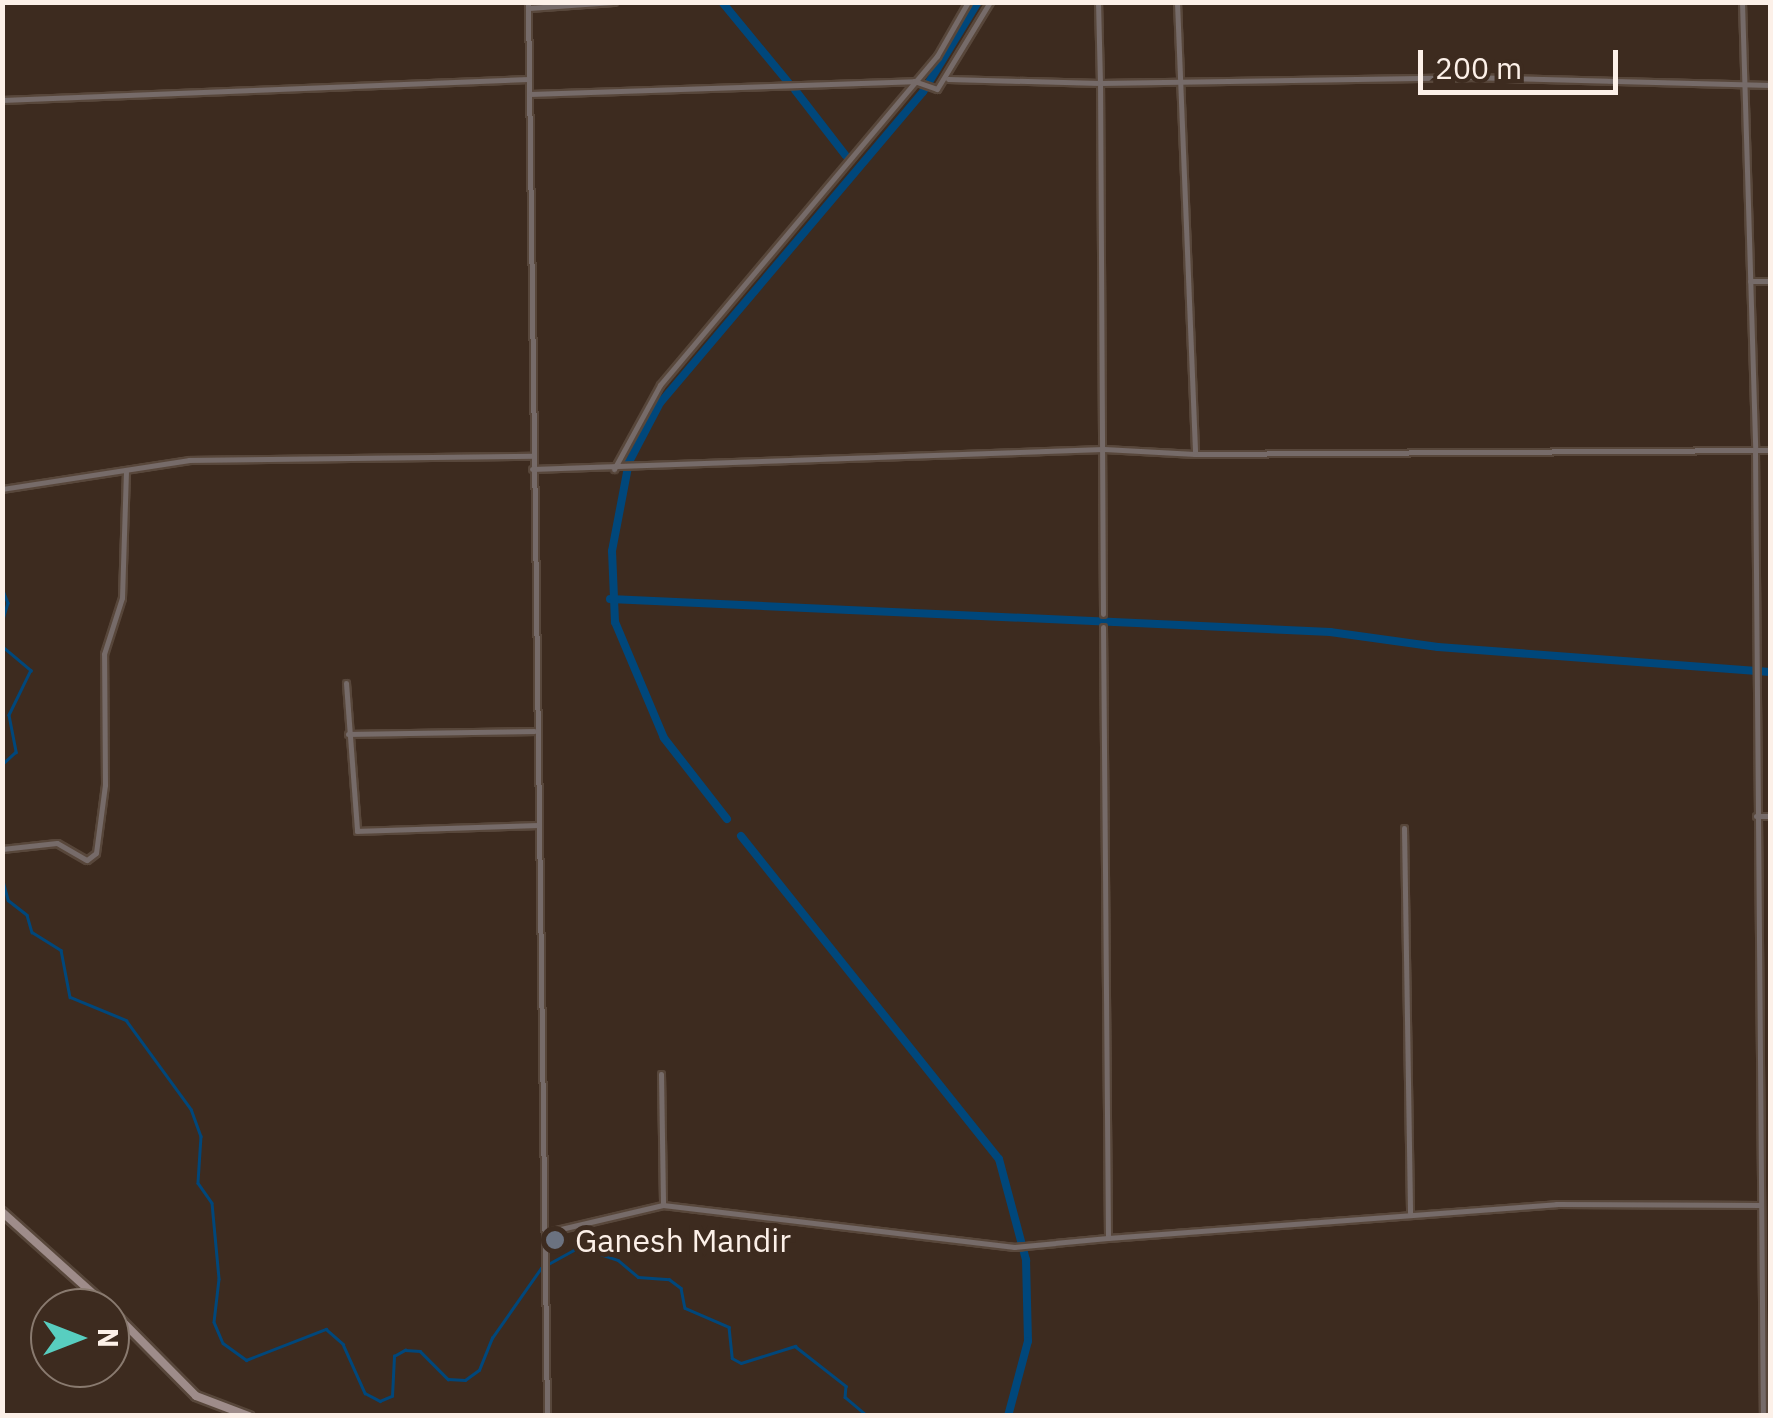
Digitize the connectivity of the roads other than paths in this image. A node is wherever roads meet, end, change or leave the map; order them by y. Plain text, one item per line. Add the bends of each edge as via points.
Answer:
1 (614, 2) edge
2 (968, 2) edge
3 (990, 2) edge
4 (1098, 2) edge
5 (1178, 2) edge
6 (1742, 2) edge
7 (528, 5) edge
8 (530, 80) junction
9 (946, 80) junction
10 (1180, 80) junction
11 (914, 81) junction
12 (1100, 83) junction
13 (1744, 84) junction
14 (1770, 85) edge
15 (530, 94) junction
16 (2, 100) edge
17 (1750, 281) junction
18 (1770, 281) edge
19 (1104, 449) junction
20 (1770, 450) edge
21 (1195, 454) junction
22 (1755, 455) junction
23 (532, 456) junction
24 (532, 469) junction
25 (618, 469) junction
26 (126, 470) junction
27 (2, 489) edge
28 (1103, 614) dead end
29 (1102, 627) dead end
30 (346, 683) dead end
31 (534, 732) junction
32 (348, 734) junction
33 (1756, 816) junction
34 (1770, 816) edge
35 (536, 825) junction
36 (1404, 828) dead end
37 (2, 849) edge
38 (661, 1074) dead end
39 (662, 1205) junction
40 (1761, 1206) junction
41 (2, 1212) edge
42 (1410, 1213) junction
43 (547, 1232) junction
44 (1108, 1238) junction
45 (86, 1288) edge
46 (130, 1330) edge
47 (250, 1416) edge
48 (547, 1416) edge
49 (1764, 1416) edge

1 - 7 street
2 - 11 street
3 - 9 street
4 - 12 street
5 - 10 street
6 - 13 street
7 - 8 street
8 - 15 street
8 - 16 street
9 - 11 street via 931,88
9 - 12 street
10 - 12 street
10 - 13 street via 1468,77
10 - 21 street
11 - 15 street
11 - 25 street via 660,385
12 - 19 street
13 - 14 street
13 - 17 street
15 - 23 street
17 - 18 street
17 - 22 street
19 - 21 street
19 - 25 street
19 - 28 street
20 - 22 street
21 - 22 street
22 - 33 street
23 - 24 street
23 - 26 street via 188,460
24 - 25 street
24 - 31 street
26 - 27 street
26 - 37 street via 122,598 104,654 105,786 96,853 87,860 57,842
29 - 44 street
30 - 32 street
31 - 32 street
31 - 35 street
32 - 35 street via 357,831
33 - 34 street
33 - 40 street
35 - 43 street
36 - 42 street
38 - 39 street
39 - 43 street
39 - 44 street via 1020,1248
40 - 42 street via 1556,1204
40 - 49 street
41 - 45 main road
42 - 44 street
43 - 48 street
46 - 47 main road via 196,1396

